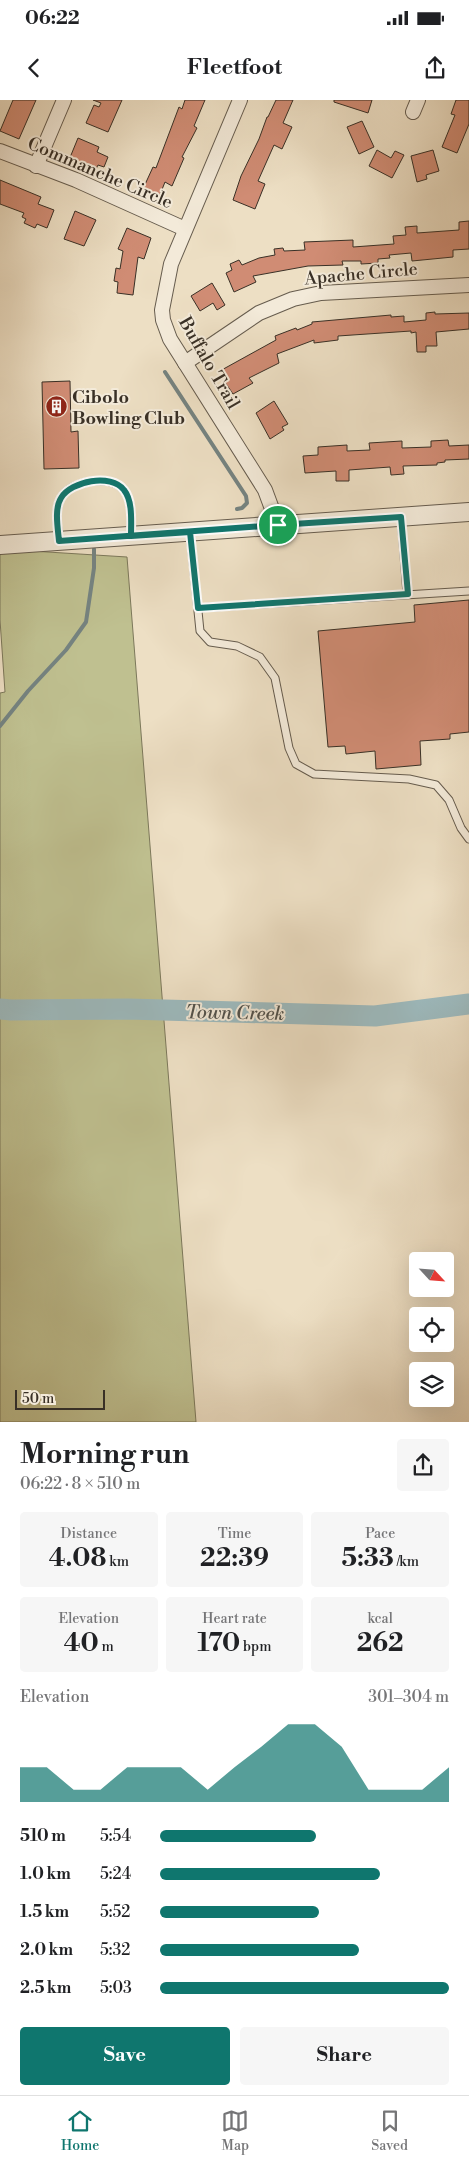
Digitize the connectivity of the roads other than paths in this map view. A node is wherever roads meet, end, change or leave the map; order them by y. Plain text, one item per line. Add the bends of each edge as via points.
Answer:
1 (64, 100) edge
2 (240, 100) edge
3 (0, 151) edge
4 (36, 166) junction
5 (185, 229) junction
6 (469, 285) edge
7 (185, 363) junction
8 (469, 512) edge
9 (401, 517) junction
10 (278, 525) junction
11 (190, 532) junction
12 (131, 536) junction
13 (59, 541) junction
14 (0, 545) edge
15 (469, 591) edge
16 (408, 594) junction
17 (198, 608) junction
18 (469, 839) edge

1 - 4 street
2 - 5 street, Buffalo Trail
3 - 4 street, Commanche Circle
4 - 5 street, Commanche Circle via 76,180
5 - 7 street, Buffalo Trail via 167,278 162,310 166,331
6 - 7 street, Apache Circle via 321,294 294,299 259,313
7 - 10 street, Buffalo Trail via 265,490
8 - 9 street
9 - 10 street
9 - 16 lane
10 - 11 street
11 - 12 street
11 - 17 lane
12 - 13 street
12 - 13 lane via 124,490 114,482 100,481 69,489 60,499
13 - 14 street
15 - 16 lane
16 - 17 lane
17 - 18 lane via 200,631 210,642 237,646 260,657 275,678 289,748 296,764 314,774 409,779 436,785 449,800

